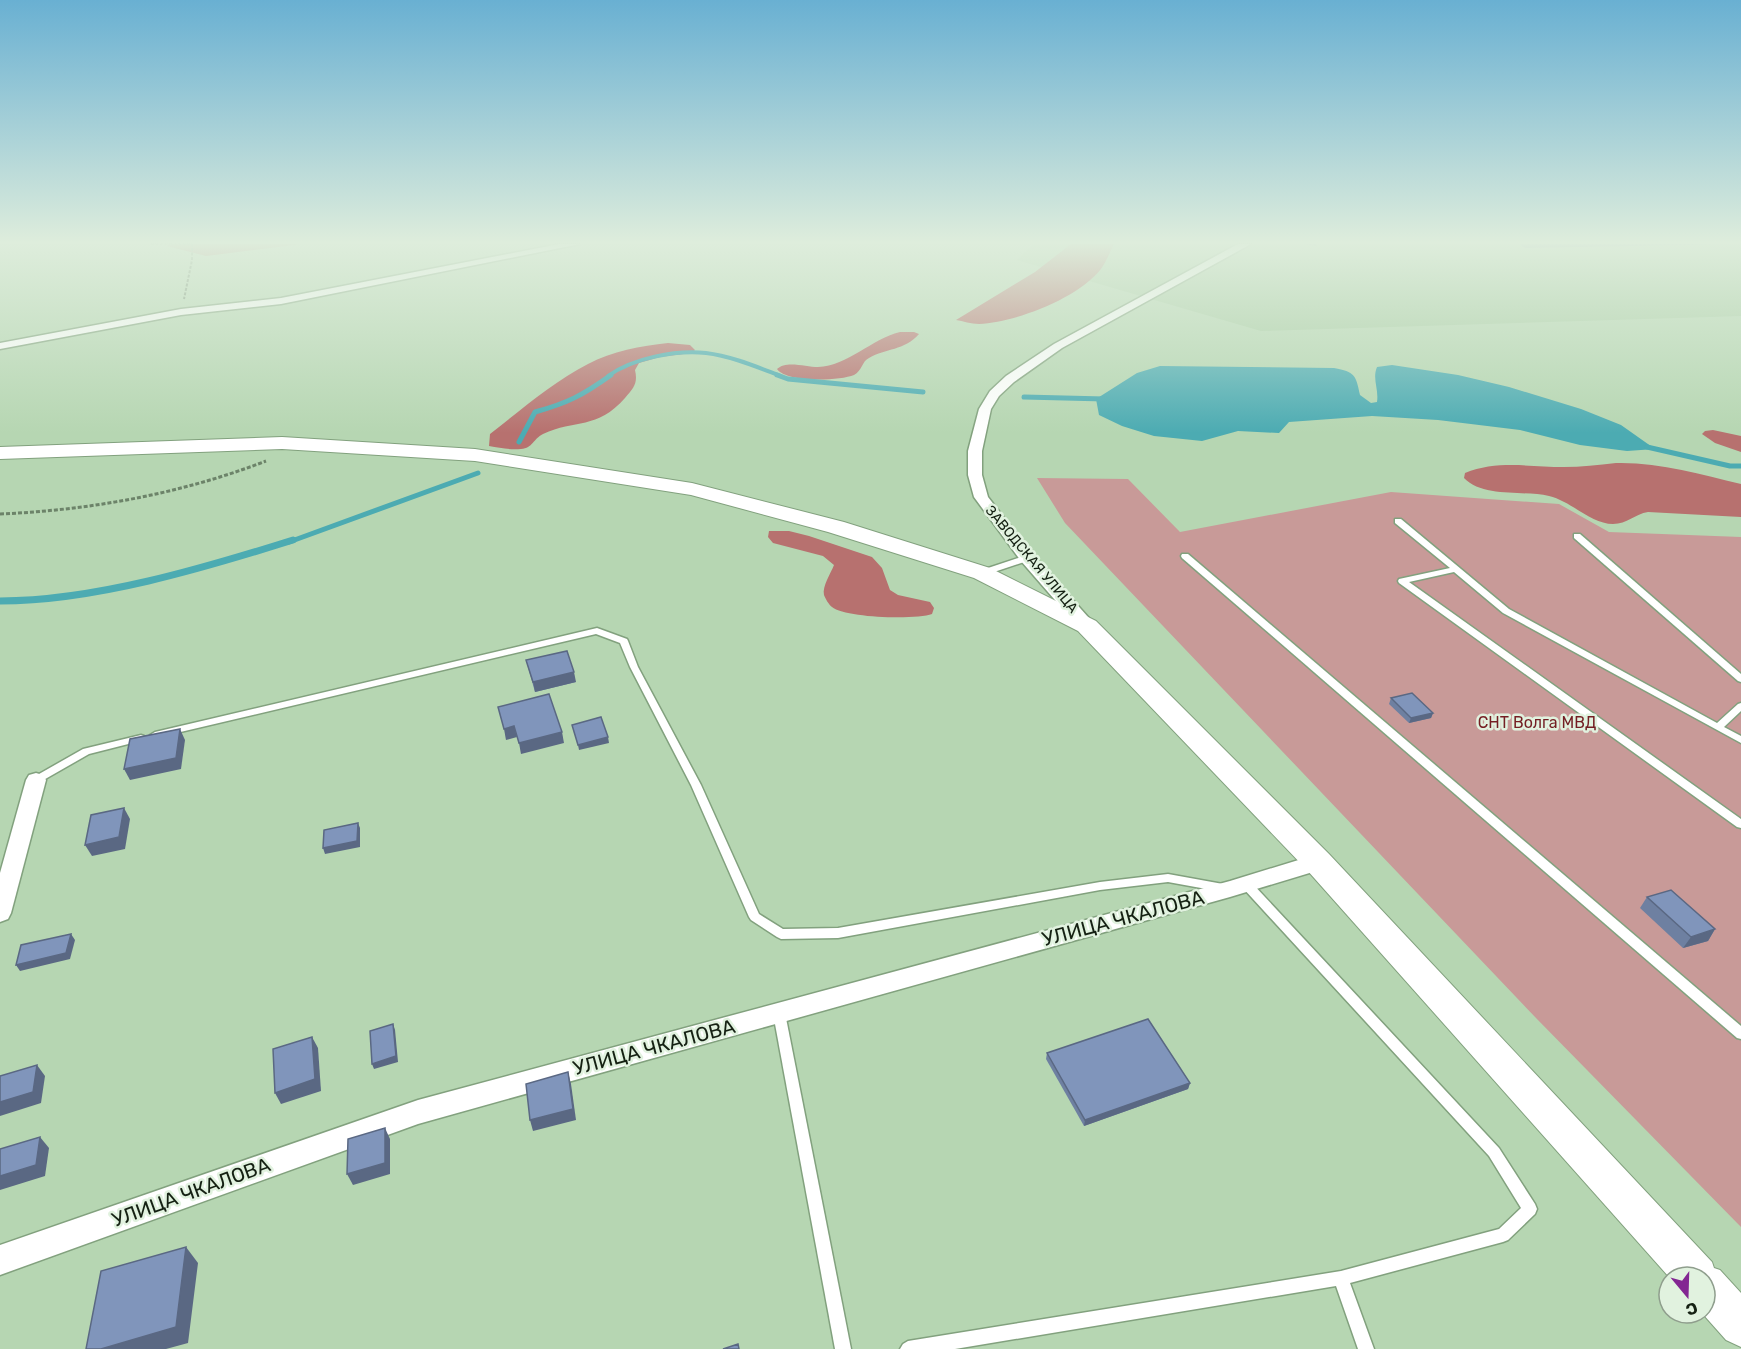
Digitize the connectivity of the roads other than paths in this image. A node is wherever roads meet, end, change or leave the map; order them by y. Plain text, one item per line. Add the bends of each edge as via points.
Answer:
1 (227, 307) edge
2 (1130, 307) edge
3 (0, 346) edge
4 (0, 453) edge
5 (1398, 521) dead end
6 (1577, 536) dead end
7 (1185, 555) dead end
8 (1027, 558) junction
9 (1456, 569) junction
10 (982, 573) junction
11 (1088, 626) junction
12 (1741, 679) edge
13 (1741, 706) edge
14 (1718, 727) junction
15 (1741, 740) edge
16 (36, 780) joint
17 (1741, 824) edge
18 (1318, 862) junction
19 (1238, 886) junction
20 (0, 913) edge
21 (779, 1013) junction
22 (1741, 1034) edge
23 (0, 1260) edge
24 (1686, 1265) edge
25 (1341, 1278) junction
26 (1717, 1299) edge
27 (1741, 1325) edge
28 (843, 1349) edge
29 (908, 1349) edge
30 (1366, 1349) edge

1 - 3 street
2 - 8 street, ЗАВОДСКАЯ УЛИЦА via 1058,346 1010,379 985,409 975,451 975,475 981,497
4 - 10 street via 282,443 475,455 692,489 836,527
5 - 9 lane
6 - 12 lane
7 - 22 lane
8 - 10 lane
8 - 11 street, ЗАВОДСКАЯ УЛИЦА
9 - 14 lane via 1506,611
9 - 17 lane via 1402,581
10 - 11 street
11 - 18 street
13 - 14 lane
14 - 15 lane
16 - 19 lane via 86,751 597,631 624,640 634,667 696,785 755,917 782,934 838,933 1100,885 1168,878
16 - 20 street
18 - 19 street, УЛИЦА ЧКАЛОВА
18 - 24 street
19 - 21 street, УЛИЦА ЧКАЛОВА
19 - 25 lane via 1494,1152 1530,1209 1503,1235
21 - 23 street, УЛИЦА ЧКАЛОВА via 418,1112
21 - 28 lane
25 - 29 lane
25 - 30 lane
26 - 27 street

